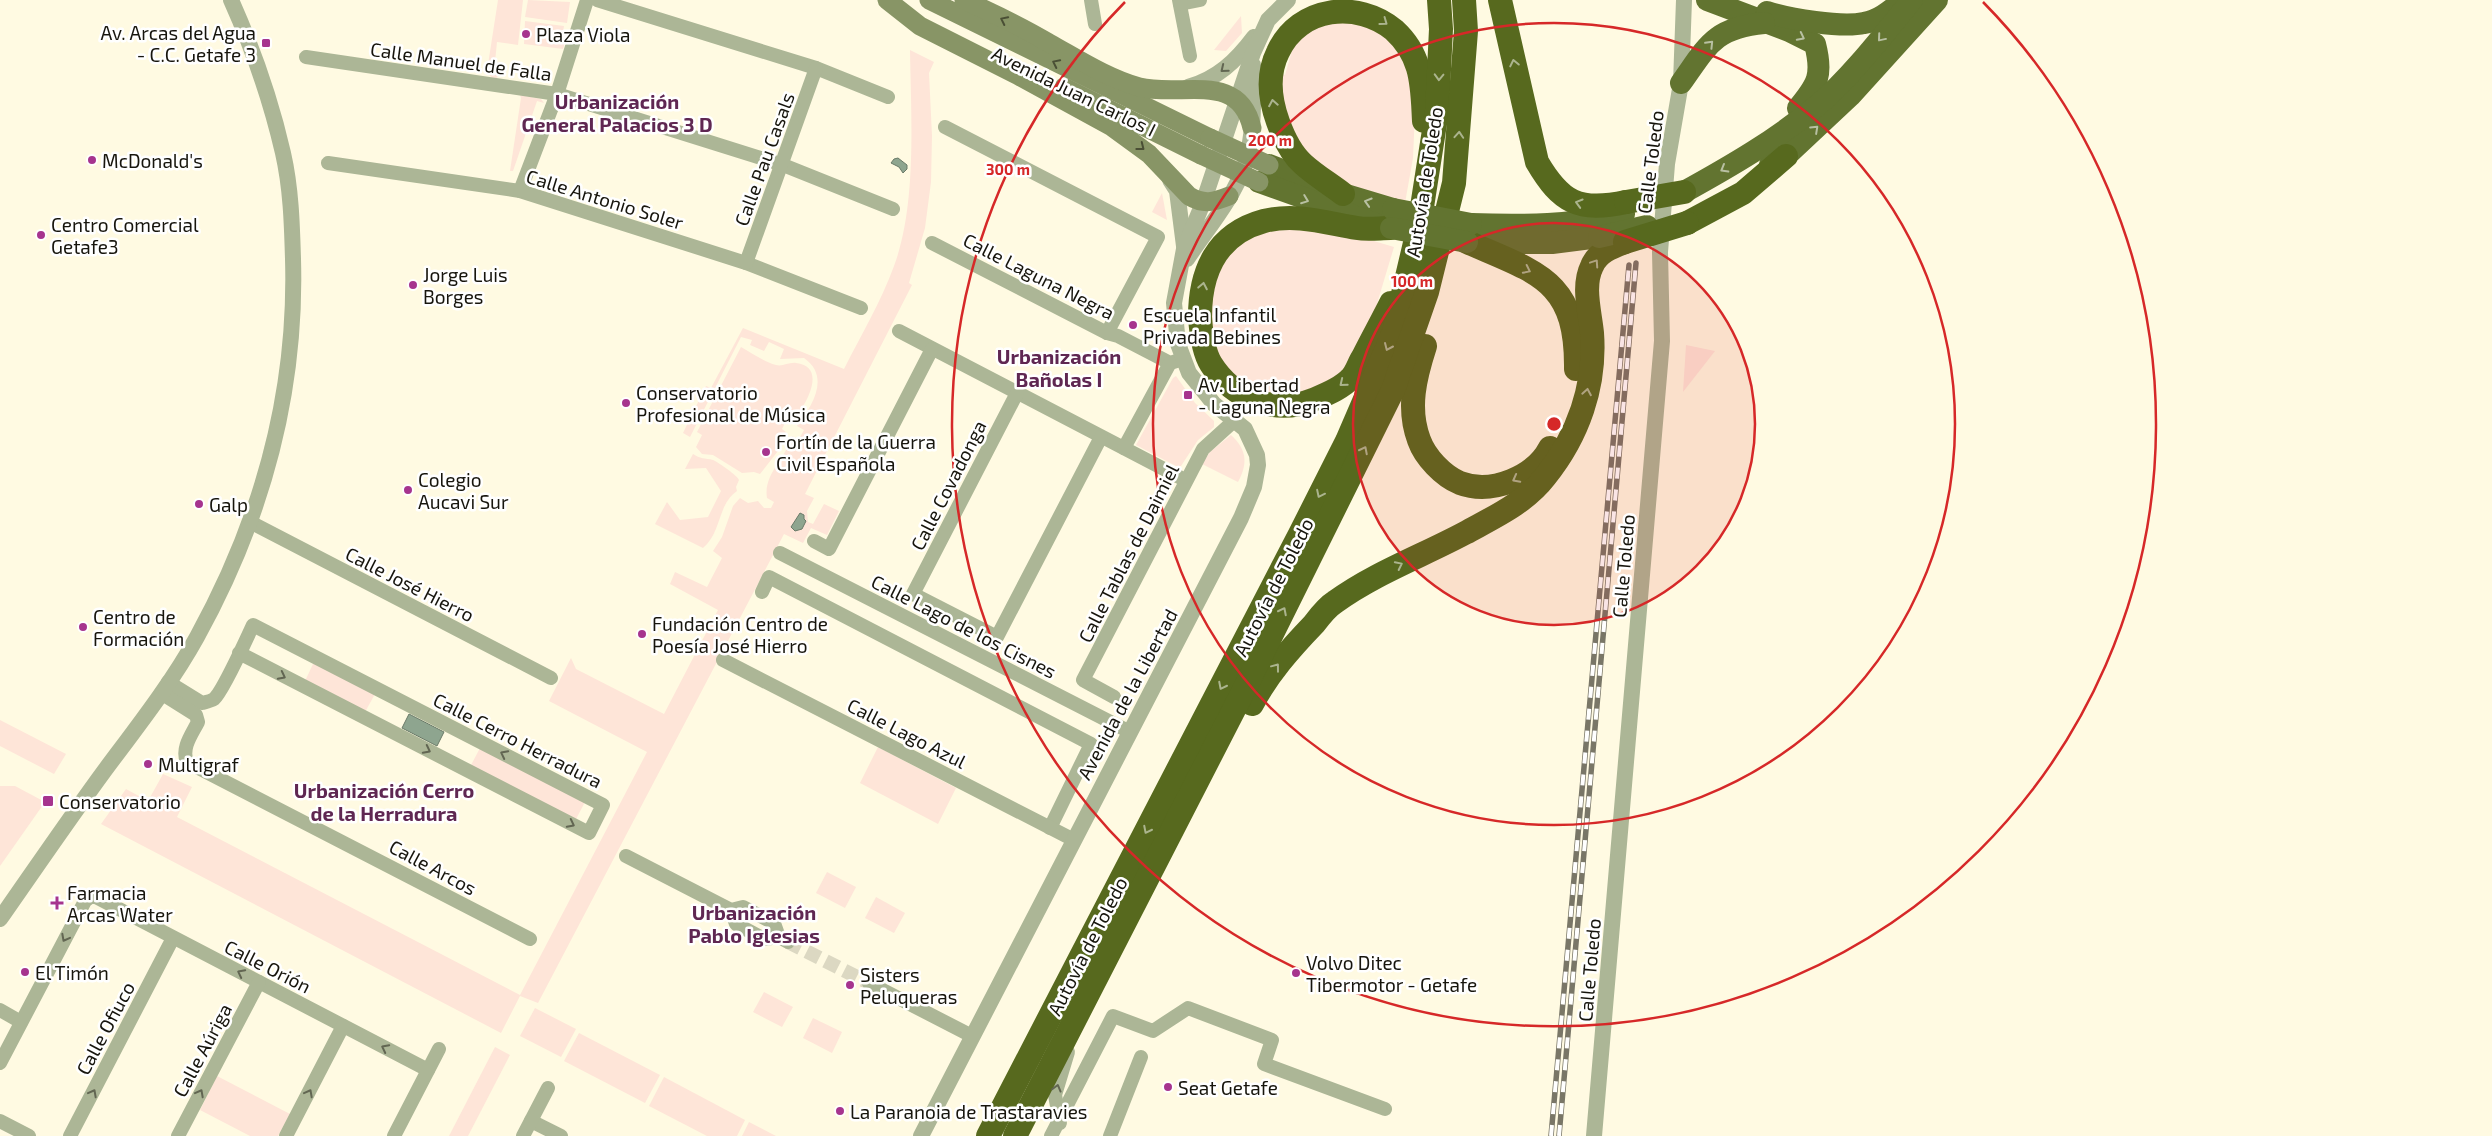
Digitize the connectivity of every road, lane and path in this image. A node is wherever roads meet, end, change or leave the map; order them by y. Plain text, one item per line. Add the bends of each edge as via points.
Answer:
1 (231, 0) edge
2 (586, 0) edge
3 (597, 0) edge
4 (888, 0) edge
5 (929, 0) edge
6 (964, 0) edge
7 (1091, 0) edge
8 (1200, 0) edge
9 (1288, 0) edge
10 (1439, 0) edge
11 (1464, 0) edge
12 (1500, 0) edge
13 (1684, 0) edge
14 (1707, 0) edge
15 (1736, 0) edge
16 (1903, 0) edge
17 (1912, 0) edge
18 (1936, 0) edge
19 (1180, 2) edge
20 (1268, 20) junction
21 (1766, 22) junction
22 (1095, 24) dead end
23 (1253, 53) junction
24 (1190, 56) dead end
25 (306, 57) dead end
26 (816, 68) junction
27 (1681, 83) junction
28 (1177, 90) junction
29 (557, 94) junction
30 (888, 97) dead end
31 (1238, 98) junction
32 (945, 127) dead end
33 (1252, 128) junction
34 (1765, 146) junction
35 (1786, 156) joint
36 (328, 163) dead end
37 (1159, 164) junction
38 (783, 165) junction
39 (1428, 167) junction
40 (1264, 173) junction
41 (1454, 184) junction
42 (520, 191) junction
43 (1343, 194) junction
44 (1229, 196) junction
45 (1203, 203) junction
46 (1625, 208) junction
47 (893, 209) dead end
48 (1686, 209) junction
49 (1392, 218) junction
50 (1469, 234) junction
51 (932, 243) dead end
52 (1184, 248) junction
53 (746, 262) junction
54 (1411, 266) junction
55 (1179, 272) junction
56 (861, 308) dead end
57 (899, 331) dead end
58 (1107, 333) junction
59 (932, 348) junction
60 (1177, 361) junction
61 (1017, 393) junction
62 (1235, 420) junction
63 (1101, 437) junction
64 (1124, 448) junction
65 (1186, 480) junction
66 (252, 522) junction
67 (814, 541) dead end
68 (780, 553) dead end
69 (762, 592) dead end
70 (239, 653) junction
71 (723, 660) dead end
72 (551, 678) dead end
73 (165, 688) junction
74 (1114, 697) dead end
75 (1130, 732) junction
76 (1050, 828) junction
77 (1074, 840) junction
78 (626, 856) dead end
79 (0, 919) edge
80 (173, 938) junction
81 (530, 939) dead end
82 (783, 939) tunnel mouth
83 (1102, 966) junction
84 (258, 982) junction
85 (869, 984) tunnel mouth
86 (1083, 1004) junction
87 (0, 1010) edge
88 (21, 1022) junction
89 (344, 1026) junction
90 (972, 1036) junction
91 (439, 1049) dead end
92 (1141, 1057) dead end
93 (0, 1063) edge
94 (428, 1070) junction
95 (548, 1088) dead end
96 (1385, 1109) dead end
97 (1059, 1120) junction
98 (0, 1121) edge
99 (531, 1121) junction
100 (29, 1136) edge
101 (70, 1136) edge
102 (178, 1136) edge
103 (286, 1136) edge
104 (394, 1136) edge
105 (523, 1136) edge
106 (561, 1136) edge
107 (921, 1136) edge
108 (988, 1136) edge
109 (1015, 1136) edge
110 (1051, 1136) edge
111 (1061, 1136) edge
112 (1110, 1136) edge
113 (1594, 1136) edge

1 - 66 street via 254,54 276,128 283,155 293,235 294,315 287,374 277,436
2 - 29 street
3 - 26 street
4 -> 37 main road via 920,26 1112,127
4 - 40 main road, Avenida Juan Carlos I, bridge via 1201,154
40 -> 5 main road, Avenida Juan Carlos I, bridge via 1210,138
28 -> 6 main road via 1138,86 1105,74
7 - 22 street
8 - 19 street
9 - 20 street, Avenida de la Libertad
10 -> 39 highway, Autovía de Toledo via 1438,111
41 -> 11 highway, Autovía de Toledo via 1466,31
46 -> 12 highway via 1581,205 1564,198 1549,183 1536,162
13 - 27 street, Calle Toledo
14 - 21 highway
15 - 16 highway via 1770,13 1840,25 1865,23 1883,16
17 -> 34 highway via 1819,104
35 -> 18 highway via 1850,96
19 - 24 street
20 - 23 street, Avenida de la Libertad
20 -> 28 street via 1224,70 1211,79
27 -> 21 highway via 1706,46 1719,35 1741,25
21 -> 34 highway via 1815,44 1821,64 1815,88
23 - 31 street, Avenida de la Libertad
23 - 33 street, Avenida de la Libertad
25 - 29 street, Calle Manuel de Falla
26 - 30 street
26 - 38 street, Calle Pau Casals
27 - 113 street, Calle Toledo via 1660,252 1662,341
28 - 31 main road via 1213,90
29 - 38 street, Calle Manuel de Falla
29 - 42 street
31 - 33 main road via 1250,116
31 - 45 street, Avenida de la Libertad
32 - 58 street via 1158,237
33 - 44 street, Avenida de la Libertad via 1244,166
34 -> 48 highway
35 - 48 highway via 1743,193
36 - 42 street, Calle Antonio Soler
37 - 45 main road via 1189,196
37 - 52 street, Avenida de la Libertad via 1177,191
38 - 47 street, Calle Manuel de Falla
38 - 53 street, Calle Pau Casals
43 -> 39 highway via 1302,164 1282,132 1272,99 1273,67 1283,42 1298,25 1322,12 1346,7 1363,10 1389,24 1401,36 1418,67
39 - 54 highway, Autovía de Toledo
40 - 43 highway
40 -> 49 highway via 1324,207
50 -> 41 highway via 1545,279 1570,313 1576,343 1576,370 1570,399 1561,428 1548,452 1531,470 1511,482 1484,486 1460,483 1433,464 1419,440 1412,403 1417,371 1442,285 1458,212
83 -> 41 highway, Autovía de Toledo via 1393,390 1427,292
42 - 53 street, Calle Antonio Soler
49 -> 43 highway
44 - 45 main road
44 - 55 street, Avenida de la Libertad
45 - 52 street, Avenida de la Libertad
46 - 48 highway, bridge
46 - 50 highway via 1582,223
48 - 50 highway, bridge via 1644,227 1552,243
83 -> 48 highway, bridge via 1158,878 1260,688 1287,652 1333,603 1372,578 1513,507 1541,482 1561,458 1587,399 1592,336 1587,282 1592,264 1605,250
49 - 50 highway, bridge
54 -> 49 highway via 1352,376 1332,392 1301,405 1264,404 1239,392 1211,364 1200,328 1201,291 1212,259 1229,239 1263,222 1283,218 1359,228
51 - 58 street, Calle Laguna Negra
52 - 55 street, Avenida de la Libertad
53 - 56 street, Calle Antonio Soler
54 -> 108 highway, Autovía de Toledo via 1394,332 1346,442
55 - 60 street, Avenida de la Libertad via 1174,303
57 - 59 street
58 - 60 street, Calle Laguna Negra
59 - 61 street
59 - 67 street via 830,549
60 - 62 street, Avenida de la Libertad via 1214,404
60 - 64 street
61 - 63 street
61 - 63 street, Calle Covadonga via 913,594 997,638
62 - 65 street, Calle Tablas de Daimiel via 1203,449
62 - 75 street, Avenida de la Libertad via 1245,429 1258,455 1254,487 1242,518
63 - 64 street
64 - 65 street
65 - 74 street, Calle Tablas de Daimiel via 1083,680
66 - 72 street, Calle José Hierro
66 - 73 street via 209,614
68 - 75 street, Calle Lago de los Cisnes
69 - 76 street via 769,577 1091,744
70 -> 70 street, Calle Cerro Herradura via 589,833 603,805 253,625
70 - 73 street, Calle Cerro Herradura via 212,700 202,702
71 - 76 street, Calle Lago Azul
73 - 79 street
73 - 81 street, Calle Arcos via 196,715 198,722 185,747 186,762
75 - 77 street, Avenida de la Libertad
76 - 77 street, Calle Lago Azul
77 - 90 street, Avenida de la Libertad
78 - 82 street via 731,910 736,924 764,939
84 -> 80 street, Calle Orión
80 -> 88 street, Calle Orión via 90,897
101 -> 80 street, Calle Ofiuco
83 - 86 highway, Autovía de Toledo
84 - 89 street, Calle Orión
102 -> 84 street, Calle Aúriga
85 - 90 street
97 -> 86 street via 1055,1095
86 - 109 highway, Autovía de Toledo
87 - 88 street
88 - 93 street
94 -> 89 street, Calle Orión
103 -> 89 street
90 - 107 street, Avenida de la Libertad
91 - 94 street
92 - 112 street
94 - 104 street
95 - 99 street
96 - 97 street via 1264,1064 1272,1040 1188,1008 1153,1031 1113,1016
97 - 110 street
97 - 111 street
98 - 100 street
99 - 105 street
99 - 106 street

